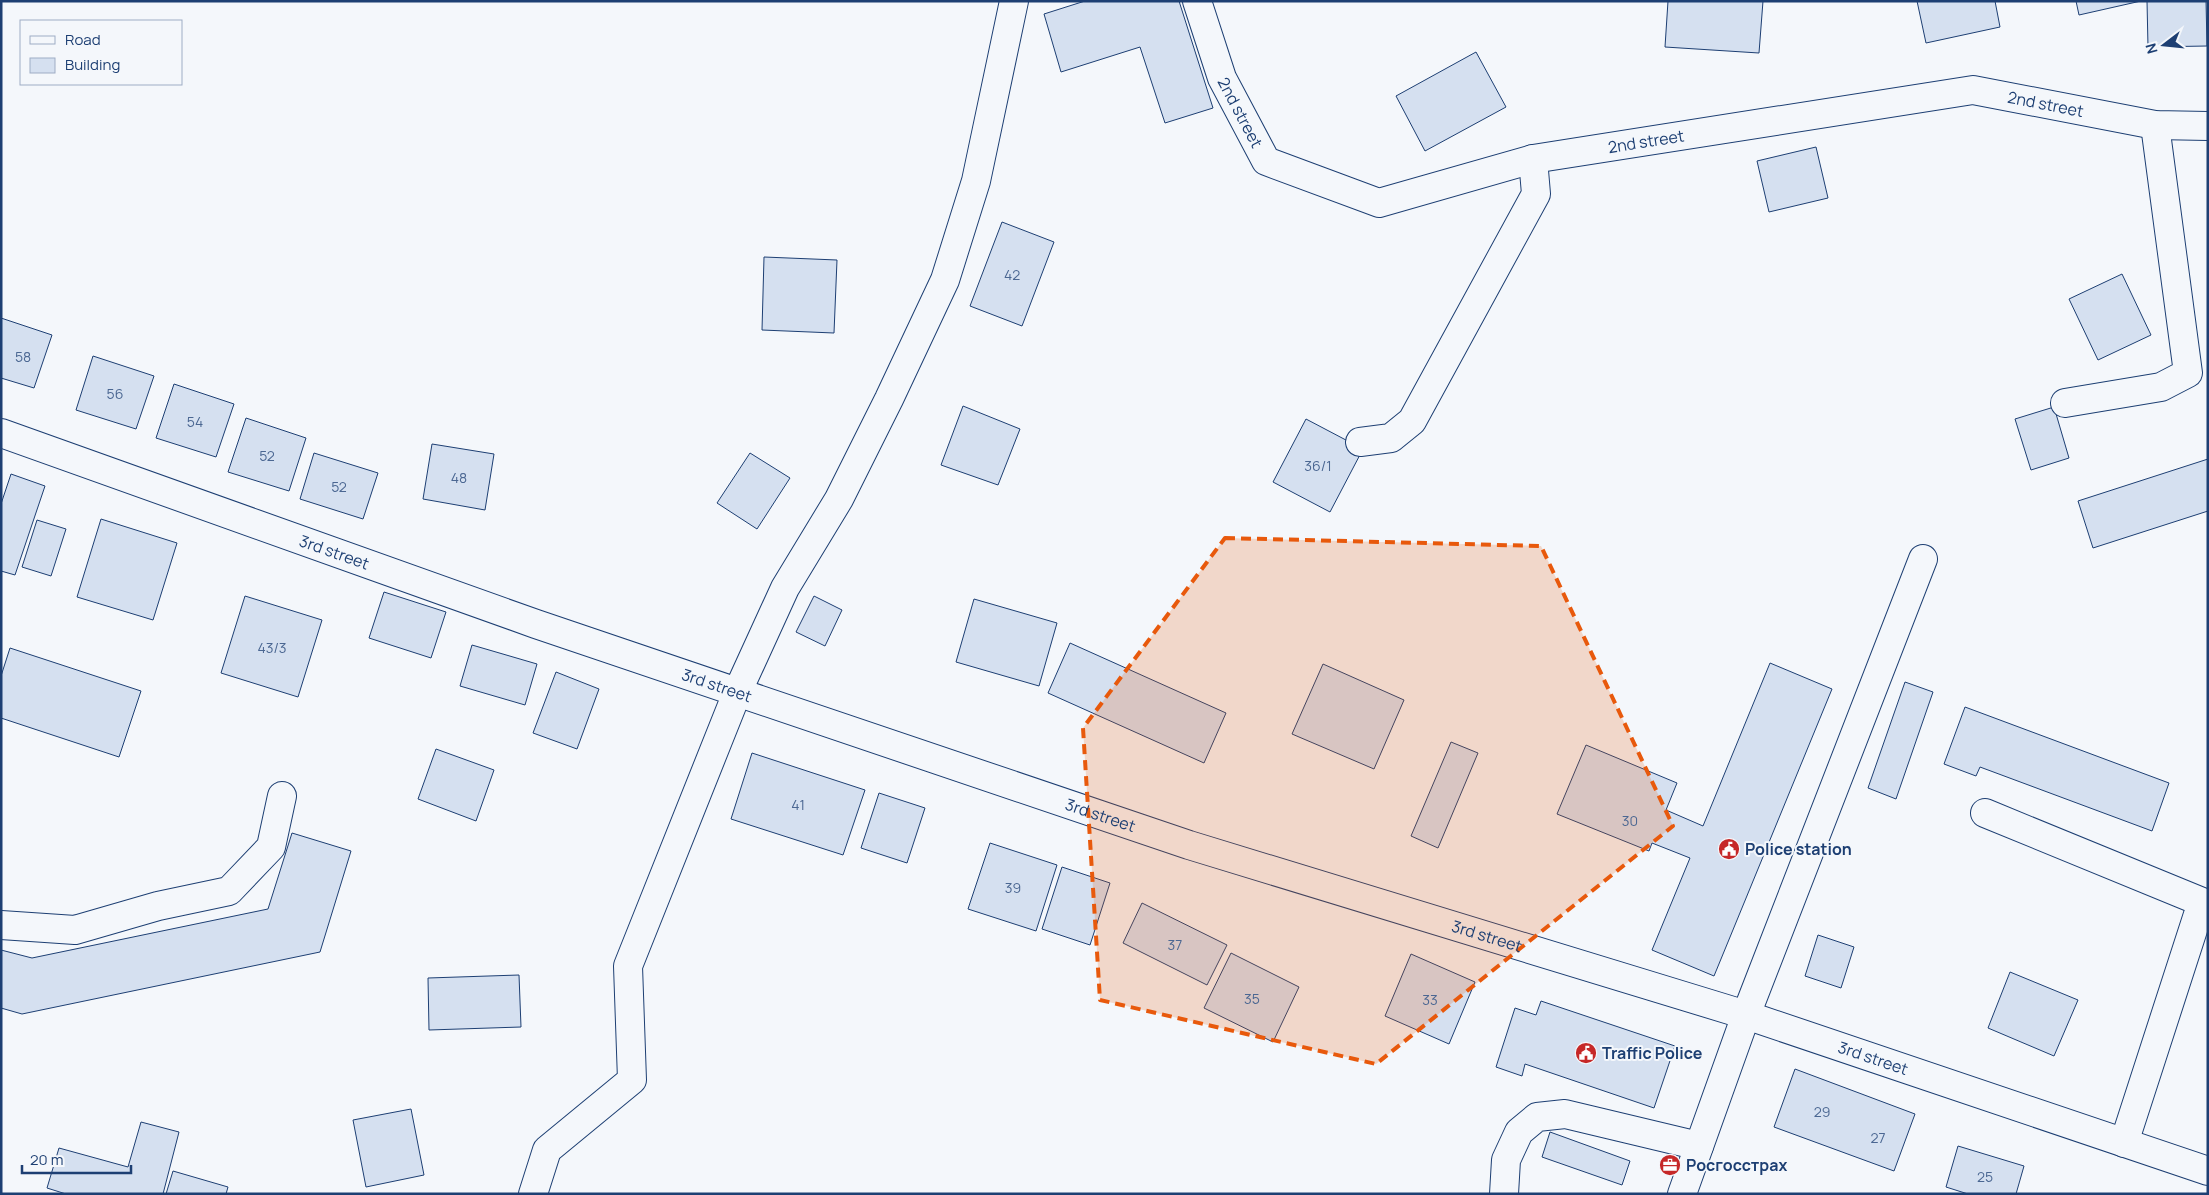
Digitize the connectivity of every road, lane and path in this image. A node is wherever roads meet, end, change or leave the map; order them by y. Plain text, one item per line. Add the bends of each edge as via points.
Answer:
1 (1014, 1) edge
2 (1197, 1) edge
3 (2155, 125) junction
4 (2208, 126) edge
5 (1534, 159) junction
6 (2065, 403) dead end
7 (1, 433) edge
8 (1360, 442) dead end
9 (1923, 559) dead end
10 (737, 693) junction
11 (282, 796) dead end
12 (1985, 813) dead end
13 (2205, 897) edge
14 (1, 925) edge
15 (1746, 1015) junction
16 (2124, 1143) junction
17 (1699, 1146) junction
18 (2208, 1171) edge
19 (532, 1194) edge
20 (1504, 1194) edge
21 (1682, 1194) edge

1 - 10 street via 976,181 945,280 890,399 839,499 785,588
2 - 5 street, 2nd street via 1222,78 1266,162 1379,203
3 - 4 street, 2nd street
3 - 5 street, 2nd street via 1973,90
3 - 6 street via 2188,373 2161,387
5 - 8 street via 1536,194 1412,421 1392,438
7 - 10 street, 3rd street
9 - 15 street
10 - 15 street, 3rd street via 1189,845
10 - 19 street via 628,966 632,1080 547,1150
11 - 14 street via 271,847 229,891 158,906 75,930
12 - 13 street
13 - 16 street
15 - 16 street, 3rd street
15 - 17 street
16 - 18 street, 3rd street
17 - 20 street via 1565,1114 1537,1117 1519,1132 1506,1160
17 - 21 street

